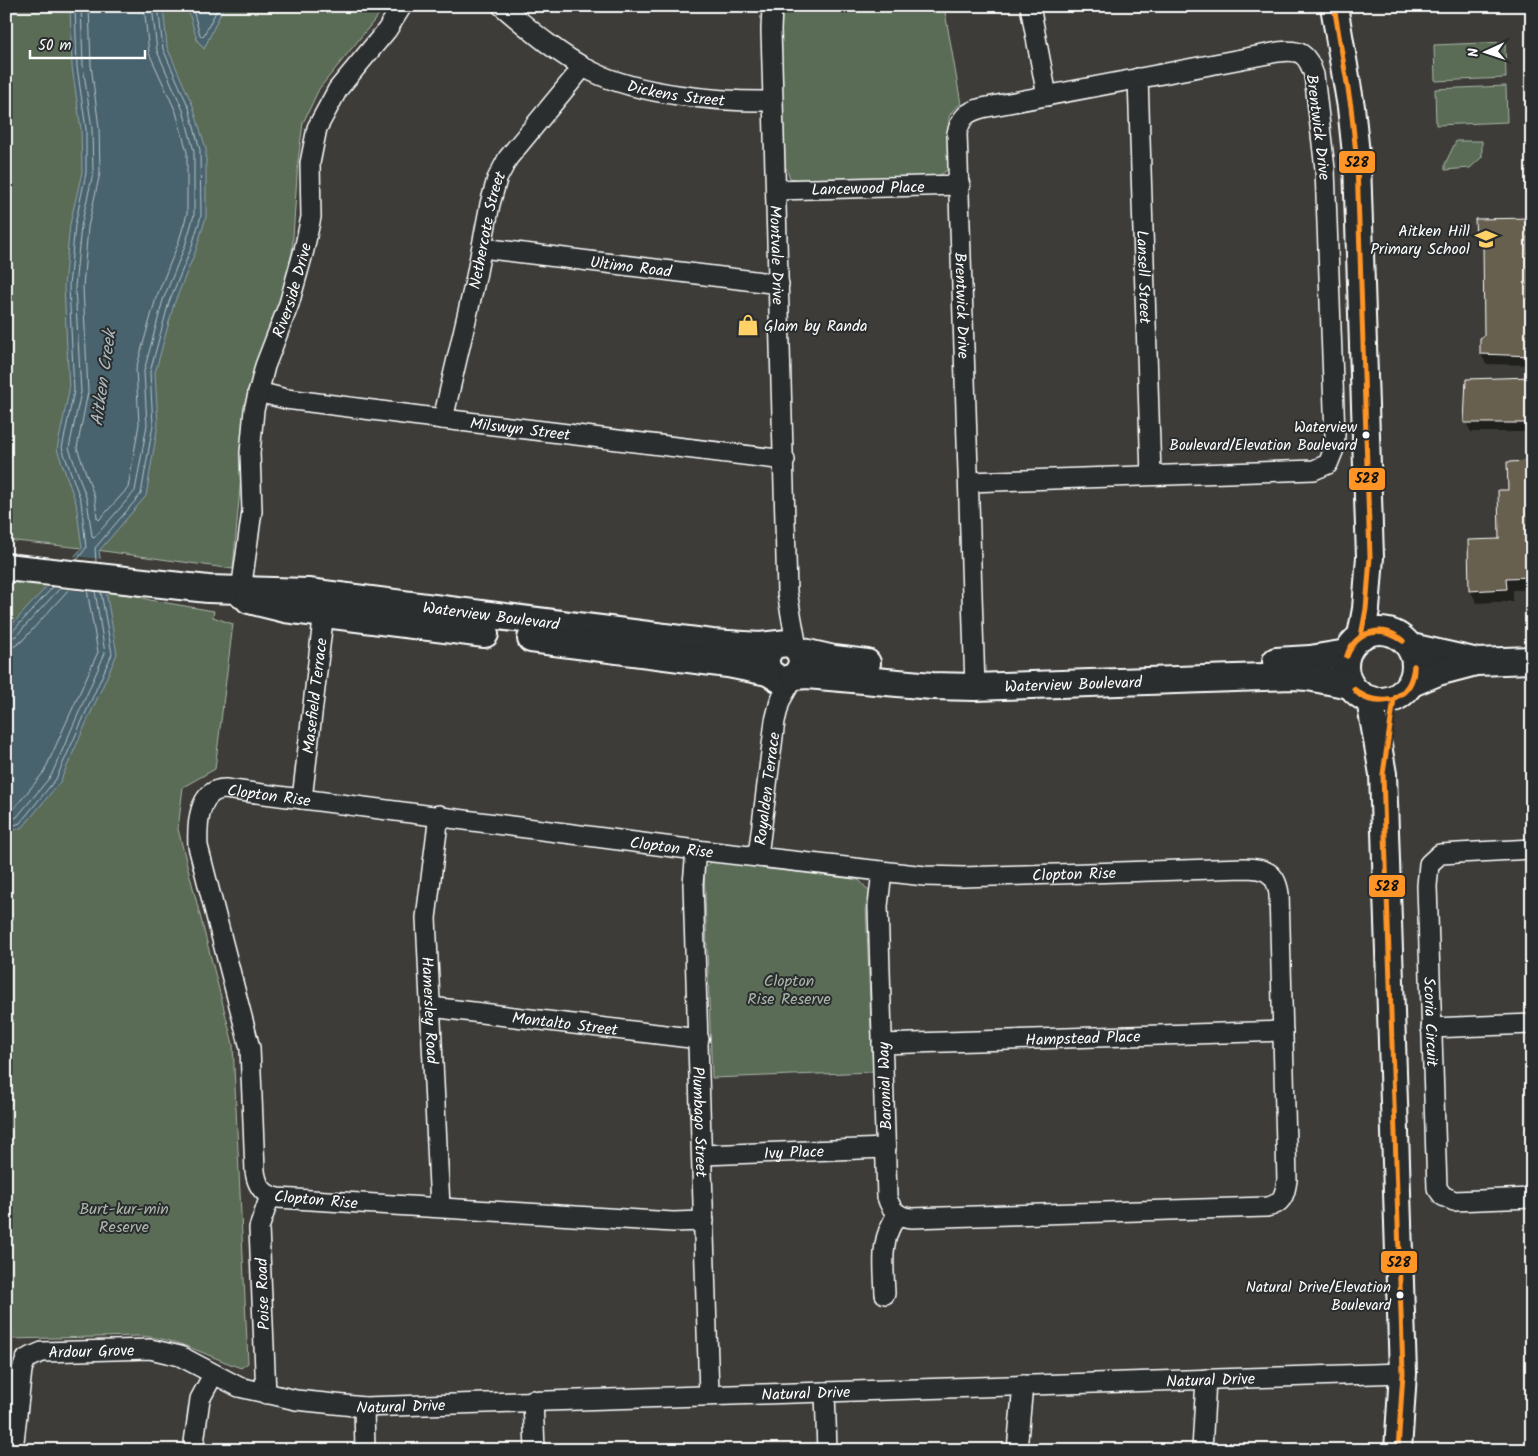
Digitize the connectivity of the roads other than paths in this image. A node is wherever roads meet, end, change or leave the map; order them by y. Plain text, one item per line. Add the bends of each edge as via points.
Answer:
1 (402, 6) edge
2 (502, 6) edge
3 (772, 6) edge
4 (1030, 6) edge
5 (1334, 6) edge
6 (583, 67) junction
7 (1138, 78) junction
8 (1047, 96) junction
9 (773, 101) junction
10 (960, 185) junction
11 (776, 190) junction
12 (482, 248) junction
13 (779, 284) junction
14 (258, 392) junction
15 (443, 419) junction
16 (785, 460) junction
17 (1151, 475) junction
18 (969, 482) junction
19 (1370, 556) junction
20 (6, 567) edge
21 (241, 594) junction
22 (325, 604) junction
23 (539, 631) junction
24 (1401, 640) junction
25 (1354, 644) junction
26 (786, 647) junction
27 (1532, 660) edge
28 (1476, 662) junction
29 (1183, 672) junction
30 (782, 675) junction
31 (975, 679) junction
32 (1381, 692) junction
33 (302, 799) junction
34 (439, 815) junction
35 (1532, 849) edge
36 (696, 850) junction
37 (758, 856) junction
38 (882, 871) junction
39 (431, 1007) junction
40 (1532, 1024) edge
41 (1431, 1028) junction
42 (1283, 1031) junction
43 (699, 1039) junction
44 (882, 1044) junction
45 (886, 1148) junction
46 (703, 1156) junction
47 (270, 1196) junction
48 (1532, 1198) edge
49 (440, 1207) junction
50 (898, 1214) junction
51 (704, 1221) junction
52 (885, 1294) dead end
53 (1402, 1373) junction
54 (213, 1375) junction
55 (1206, 1379) junction
56 (1023, 1385) junction
57 (825, 1392) junction
58 (266, 1394) junction
59 (709, 1394) junction
60 (533, 1400) junction
61 (364, 1407) junction
62 (13, 1450) edge
63 (193, 1450) edge
64 (365, 1450) edge
65 (534, 1450) edge
66 (827, 1450) edge
67 (1017, 1450) edge
68 (1202, 1450) edge
69 (1398, 1450) edge

1 - 14 street, Riverside Drive via 338,89 317,128 310,163 311,217 304,250
2 - 6 street
3 - 9 street, Montvale Drive
4 - 8 street
5 - 19 street via 1357,163
6 - 9 street, Dickens Street via 632,86 670,93 744,102
6 - 12 street, Nethercote Street via 508,158 497,179
7 - 8 street, Brentwick Drive
7 - 17 street, Lansell Street
7 - 17 street, Brentwick Drive via 1284,51 1299,52 1305,56 1316,85 1329,224 1335,435 1328,464 1314,470
8 - 10 street, Brentwick Drive via 974,110 963,117 958,133
9 - 11 street, Montvale Drive
10 - 11 street, Lancewood Place
10 - 18 street, Brentwick Drive
11 - 13 street, Montvale Drive
12 - 13 street, Ultimo Road
12 - 15 street, Nethercote Street
13 - 16 street, Montvale Drive
14 - 15 street, Milswyn Street
14 - 21 street, Riverside Drive via 250,439 252,511
15 - 16 street, Milswyn Street
16 - 26 street, Montvale Drive via 787,592 780,627
17 - 18 street, Brentwick Drive
18 - 31 street, Brentwick Drive
19 - 24 street
19 - 25 street
20 - 21 street, Waterview Boulevard
21 - 22 street, Waterview Boulevard via 285,609
22 - 23 street, Waterview Boulevard
22 - 33 street, Masefield Terrace
23 - 26 street, Waterview Boulevard
23 - 30 street, Waterview Boulevard
24 - 25 street via 1371,632
24 - 28 street
24 - 32 street via 1415,659 1416,671
25 - 29 street, Waterview Boulevard via 1294,661
25 - 32 street via 1345,663 1346,674
26 - 30 street via 802,664
26 - 30 street via 765,658
26 - 31 street, Waterview Boulevard via 853,662 923,669
27 - 28 street
28 - 32 street
29 - 31 street, Waterview Boulevard
29 - 32 street, Waterview Boulevard via 1308,677
30 - 31 street, Waterview Boulevard via 932,686
30 - 37 street, Royalden Terrace
32 - 53 street
33 - 34 street, Clopton Rise
33 - 47 street, Clopton Rise via 225,789 215,791 202,806 198,833 201,858 250,1048 256,1180 263,1192
34 - 36 street, Clopton Rise
34 - 39 street, Hamersley Road via 426,918
35 - 41 street, Scoria Circuit via 1447,852 1429,864 1426,886
36 - 37 street, Clopton Rise
36 - 43 street, Plumbago Street via 693,884
37 - 38 street, Clopton Rise
38 - 42 street, Clopton Rise via 962,877 1265,869 1275,879 1279,894
38 - 44 street, Baronial Way via 878,906
39 - 43 street, Montalto Street
39 - 49 street, Hamersley Road
40 - 41 street
41 - 48 street, Scoria Circuit via 1438,1188 1443,1196 1454,1201
42 - 44 street, Hampstead Place
42 - 50 street, Clopton Rise via 1287,1180 1282,1199 1272,1206 912,1218
43 - 46 street, Plumbago Street
44 - 45 street, Baronial Way
45 - 46 street, Ivy Place
45 - 50 street, Baronial Way via 887,1197 892,1210
46 - 51 street, Plumbago Street
47 - 49 street, Clopton Rise
47 - 58 street, Poise Road via 259,1228
49 - 51 street, Clopton Rise via 673,1222
50 - 52 street via 885,1236
51 - 59 street, Plumbago Street
53 - 55 street, Natural Drive
53 - 69 street
54 - 58 street, Natural Drive via 238,1388
54 - 62 street, Ardour Grove via 180,1356 150,1349 36,1353 26,1359 22,1370
54 - 63 street via 200,1399
55 - 56 street, Natural Drive
55 - 68 street
56 - 57 street, Natural Drive
56 - 67 street
57 - 59 street, Natural Drive
57 - 66 street
58 - 61 street, Natural Drive
59 - 60 street, Natural Drive
60 - 61 street, Natural Drive
60 - 65 street
61 - 64 street

